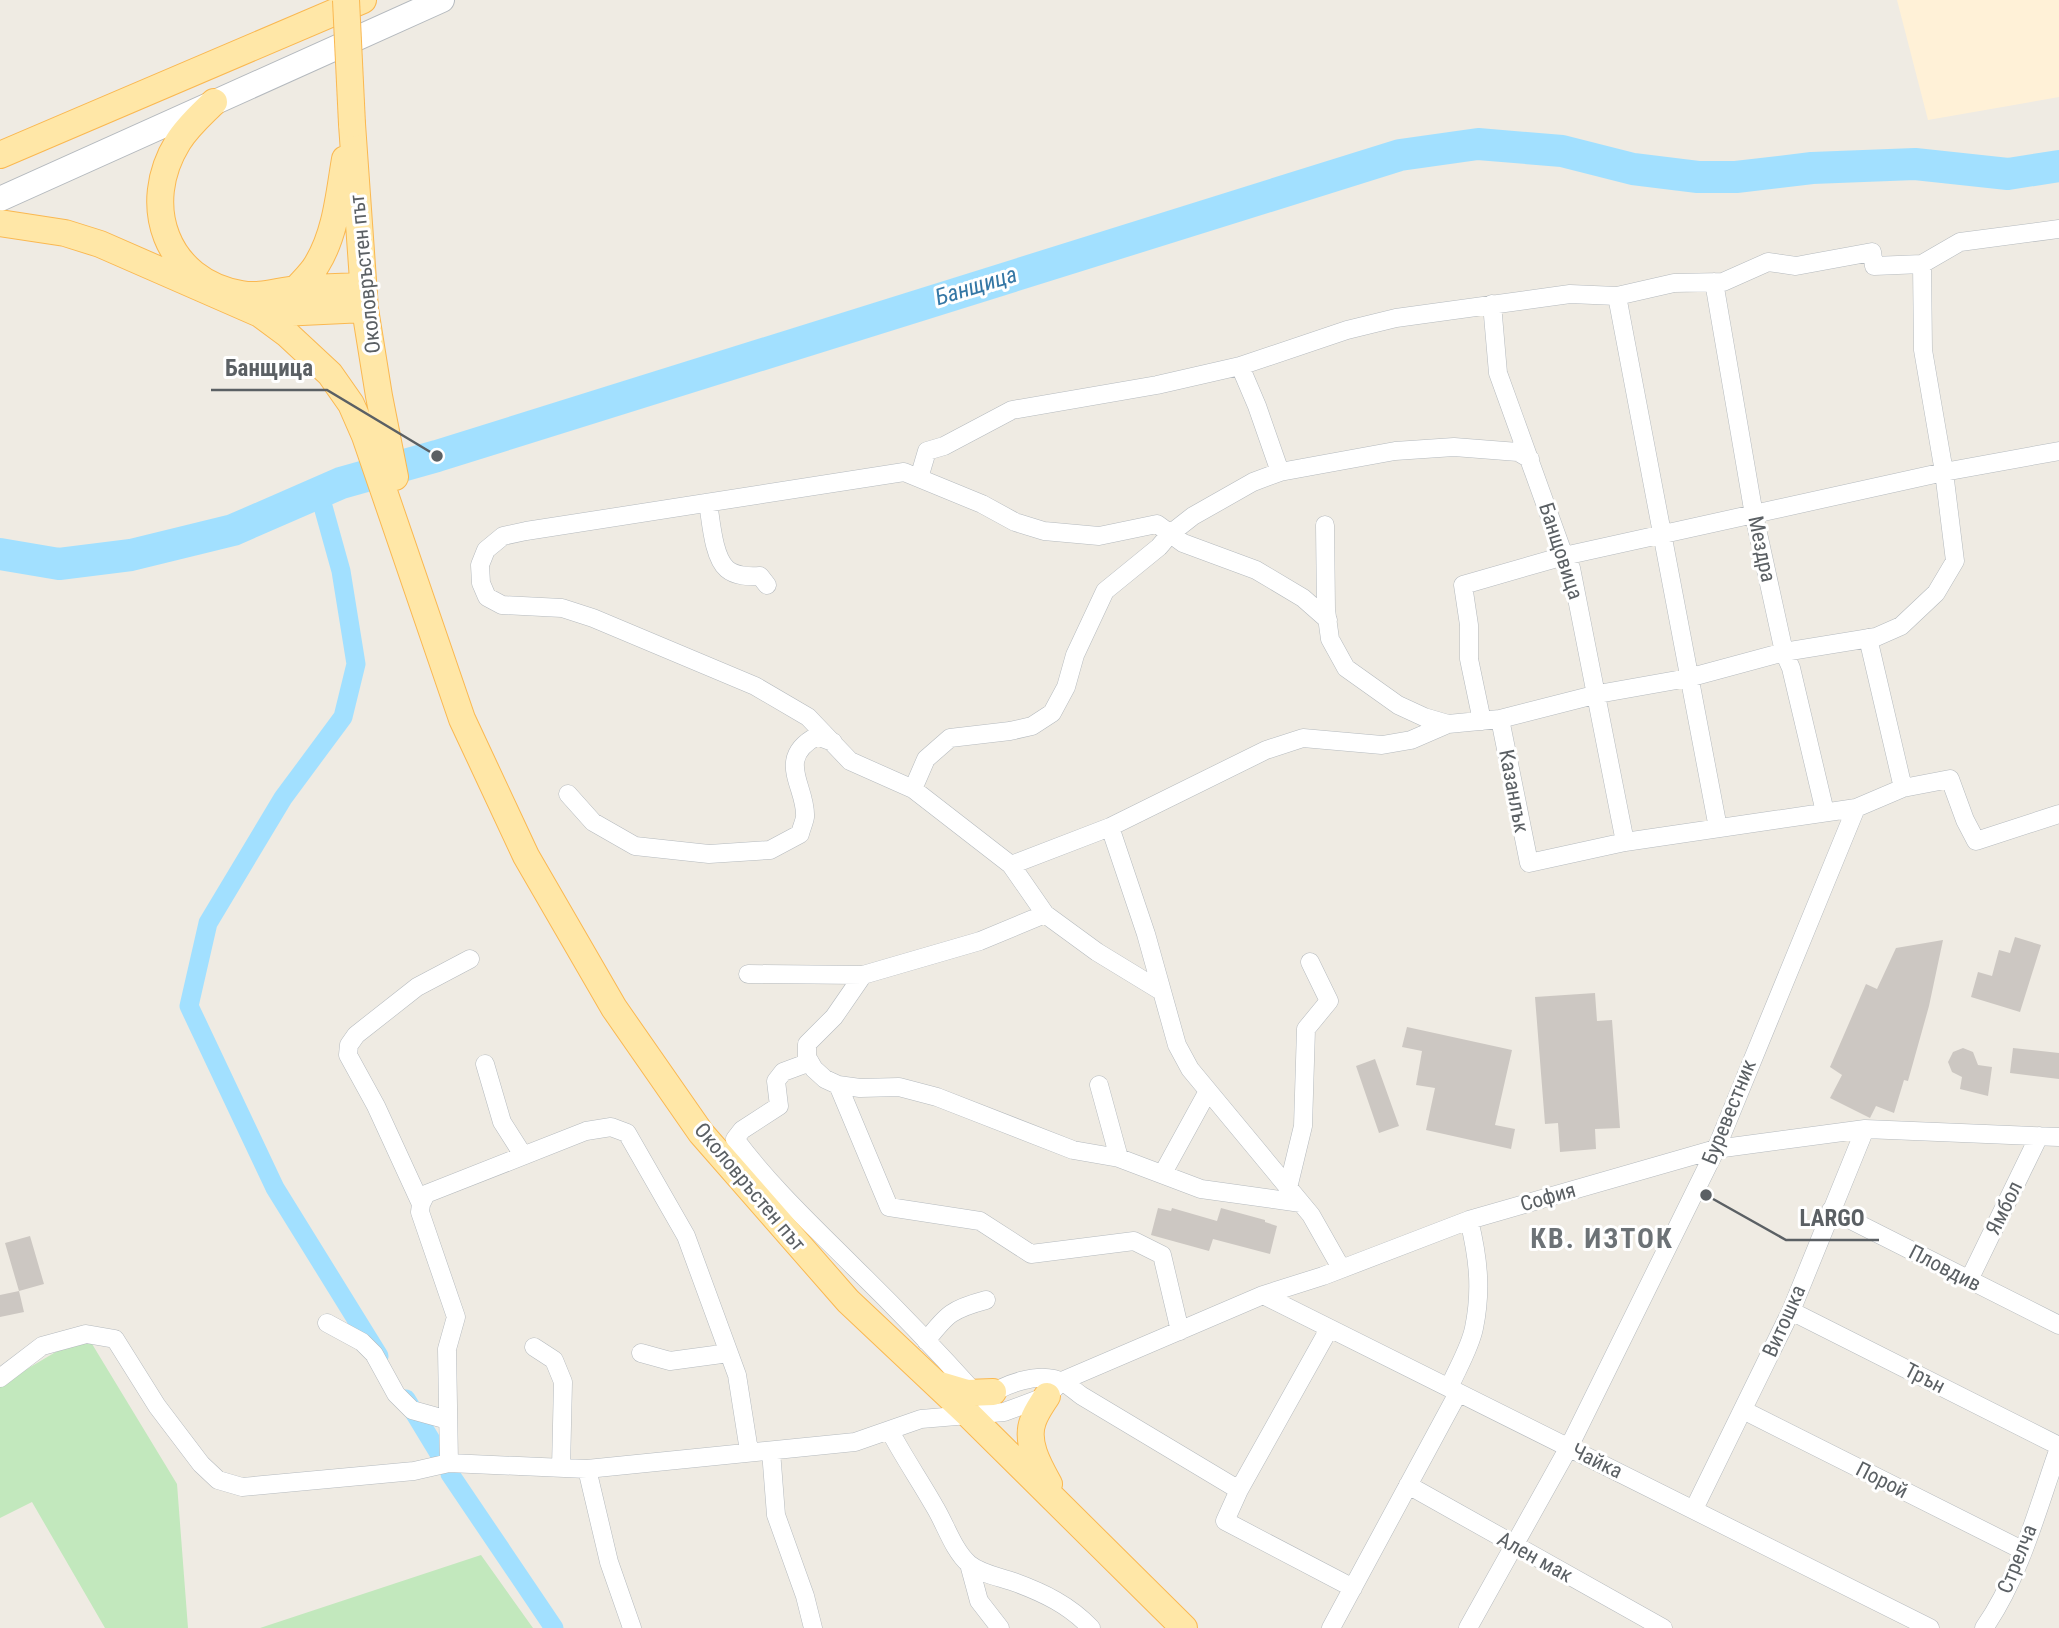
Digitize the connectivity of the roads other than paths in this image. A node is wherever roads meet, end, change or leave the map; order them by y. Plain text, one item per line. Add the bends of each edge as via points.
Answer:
1 (346, 0) edge
2 (363, 0) edge
3 (442, 0) edge
4 (214, 102) junction
5 (352, 124) junction
6 (0, 155) edge
7 (0, 199) edge
8 (0, 223) edge
9 (2059, 229) edge
10 (1922, 264) junction
11 (1714, 282) junction
12 (296, 289) junction
13 (1617, 296) junction
14 (365, 297) junction
15 (1492, 304) junction
16 (260, 314) junction
17 (1240, 366) junction
18 (2059, 451) edge
19 (1530, 459) junction
20 (1280, 472) junction
21 (1944, 472) junction
22 (919, 478) junction
23 (708, 503) junction
24 (1754, 515) junction
25 (1325, 525) dead end
26 (1170, 534) junction
27 (1661, 536) junction
28 (406, 545) junction
29 (1564, 556) junction
30 (767, 585) dead end
31 (1328, 620) junction
32 (1868, 638) junction
33 (1784, 652) junction
34 (1688, 678) junction
35 (1598, 694) junction
36 (1491, 720) junction
37 (1448, 724) junction
38 (833, 742) junction
39 (1903, 788) junction
40 (913, 789) junction
41 (568, 794) dead end
42 (1856, 808) junction
43 (1825, 812) junction
44 (2059, 814) edge
45 (1110, 827) junction
46 (1718, 828) junction
47 (1625, 842) junction
48 (1010, 865) junction
49 (1045, 914) junction
50 (470, 959) dead end
51 (1310, 962) dead end
52 (748, 974) dead end
53 (863, 975) junction
54 (1161, 991) junction
55 (810, 1062) junction
56 (485, 1064) dead end
57 (838, 1085) junction
58 (1099, 1085) dead end
59 (1208, 1091) junction
60 (1865, 1129) junction
61 (2039, 1136) junction
62 (2059, 1137) edge
63 (1716, 1149) junction
64 (523, 1156) junction
65 (1119, 1158) junction
66 (1163, 1173) junction
67 (1288, 1188) junction
68 (1301, 1203) junction
69 (421, 1204) junction
70 (1832, 1210) junction
71 (1469, 1220) junction
72 (1341, 1268) junction
73 (1969, 1280) junction
74 (1264, 1295) junction
75 (986, 1300) dead end
76 (1791, 1311) junction
77 (327, 1323) dead end
78 (2059, 1325) edge
79 (1329, 1329) junction
80 (1180, 1331) junction
81 (926, 1341) junction
82 (534, 1347) dead end
83 (641, 1353) dead end
84 (729, 1353) junction
85 (0, 1378) edge
86 (1054, 1389) junction
87 (1453, 1391) junction
88 (979, 1400) junction
89 (1743, 1410) junction
90 (440, 1418) junction
91 (890, 1431) junction
92 (1569, 1447) junction
93 (2059, 1447) edge
94 (749, 1451) junction
95 (771, 1451) junction
96 (449, 1463) junction
97 (561, 1468) junction
98 (587, 1469) junction
99 (1408, 1485) junction
100 (1239, 1490) junction
101 (1058, 1501) junction
102 (1694, 1509) junction
103 (1515, 1546) junction
104 (2022, 1550) junction
105 (969, 1564) junction
106 (1353, 1588) junction
107 (632, 1628) edge
108 (813, 1628) edge
109 (1000, 1628) edge
110 (1091, 1628) edge
111 (1184, 1628) edge
112 (1331, 1628) edge
113 (1468, 1628) edge
114 (1663, 1628) edge
115 (1930, 1628) edge
116 (1984, 1628) edge

1 - 5 main road, Околовръстен път, bridge
2 - 6 main road
3 - 4 main road
4 - 7 main road
4 - 12 main road via 188,126 166,167 159,212 167,238 179,259 218,289 268,296
5 - 12 main road via 327,242 317,265
5 - 14 main road, Околовръстен път
8 - 16 main road via 65,233 100,244
9 - 10 street via 1960,242
10 - 11 street via 1874,266 1872,253 1796,266 1768,262
10 - 21 street via 1923,350
11 - 13 street via 1674,283
11 - 24 street, Мездра
12 - 14 main road
13 - 15 street via 1570,294
13 - 27 street
14 - 16 main road
14 - 28 main road, Околовръстен път
15 - 17 street via 1396,318
15 - 19 street, Банщовица via 1498,373
16 - 28 main road via 312,355 351,404
17 - 20 street
17 - 22 street via 1012,410 927,452
18 - 21 street
19 - 20 street via 1518,452 1454,447
19 - 29 street, Банщовица
20 - 26 street via 1253,482
21 - 24 street
21 - 32 street via 1955,561 1936,593 1901,626
22 - 23 street via 904,472
22 - 26 street via 1044,531 1099,536 1157,524
23 - 30 street via 716,550 727,569 746,577 760,576
23 - 38 street via 503,536 486,550 480,565 481,583 487,597 502,605 562,608 734,676 808,717
24 - 27 street
24 - 33 street, Мездра
25 - 31 street
26 - 31 street via 1256,570 1303,598
26 - 40 street via 1105,592 1052,713 1032,726 950,737 926,759
27 - 29 street
27 - 34 street
28 - 88 main road, Околовръстен път via 461,719 526,856 614,1008 701,1133 848,1301 932,1382
29 - 35 street, Банщовица via 1571,568
29 - 36 street, Казанлък via 1463,585 1469,659
31 - 37 street via 1330,639 1346,668 1398,705
32 - 33 street
32 - 39 street
33 - 34 street
33 - 43 street, Мездра
34 - 35 street
34 - 46 street
35 - 36 street
35 - 47 street, Банщовица
36 - 37 street
36 - 47 street, Казанлък via 1529,863
37 - 45 street via 1412,740 1382,745 1303,738 1266,750
38 - 40 street via 849,761
38 - 41 street via 817,736 799,752 794,776 805,817 800,834 770,850 709,854 635,846 593,822
39 - 42 street
39 - 44 street via 1950,779 1976,841
40 - 48 street
42 - 43 street
42 - 63 street, Буревестник
43 - 46 street
45 - 48 street
45 - 54 street
46 - 47 street
48 - 49 street
49 - 53 street via 980,941
49 - 54 street
50 - 69 street via 417,987 349,1045 348,1055
51 - 67 street via 1329,1001 1306,1029 1303,1126
52 - 53 street
53 - 55 street via 834,1017 807,1044
54 - 59 street via 1177,1045
55 - 57 street via 825,1079
55 - 81 street via 783,1072 776,1081 779,1107 735,1139 810,1225
56 - 64 street via 502,1122
57 - 65 street via 899,1087 937,1097 1073,1150
57 - 80 street via 889,1207 980,1222 1031,1254 1134,1241 1163,1255
58 - 65 street
59 - 66 street
59 - 67 street
60 - 61 street, София
60 - 63 street, София
60 - 70 street, Витошка
61 - 62 street, София
61 - 73 street, Ямбол
63 - 71 street, София
63 - 92 street, Буревестник
64 - 69 street via 426,1194
64 - 84 street via 586,1131 611,1127 627,1133 687,1236
65 - 66 street
66 - 68 street via 1200,1189
67 - 68 street
68 - 72 street
69 - 90 street via 456,1317 447,1349
70 - 73 street, Пловдив
70 - 76 street, Витошка
71 - 72 street, София
71 - 87 street via 1478,1259 1476,1309 1474,1330
72 - 74 street, София
73 - 78 street, Пловдив
74 - 79 street, Чайка
74 - 80 street, София
75 - 81 street via 947,1315
76 - 89 street, Витошка
76 - 93 street, Трън
77 - 90 street via 374,1354 396,1394 412,1410
79 - 87 street, Чайка
79 - 100 street
80 - 86 street, София
81 - 88 street
82 - 97 street via 554,1360 563,1382
83 - 84 street via 670,1360
84 - 94 street
85 - 96 street via 42,1346 86,1334 115,1339 201,1464 218,1479 242,1487 414,1471
86 - 88 street via 1035,1378
86 - 88 street, София via 1004,1412
86 - 100 street via 1082,1396
86 - 101 main road via 1032,1422 1031,1435 1034,1453
87 - 92 street, Чайка
87 - 99 street
88 - 91 street
88 - 101 main road
89 - 102 street, Витошка
89 - 104 street, Порой
90 - 96 street
91 - 95 street via 855,1442
91 - 105 street
92 - 102 street, Чайка
92 - 103 street, Буревестник
93 - 104 street, Стрелча
94 - 95 street
94 - 98 street
95 - 108 street via 776,1515
96 - 97 street
97 - 98 street
98 - 107 street via 609,1562
99 - 103 street, Ален мак
99 - 106 street
100 - 106 street via 1225,1521
101 - 111 main road
102 - 115 street, Чайка
103 - 113 street, Буревестник
103 - 114 street, Ален мак
104 - 116 street, Стрелча
105 - 109 street via 979,1601
105 - 110 street via 1061,1602
106 - 112 street

